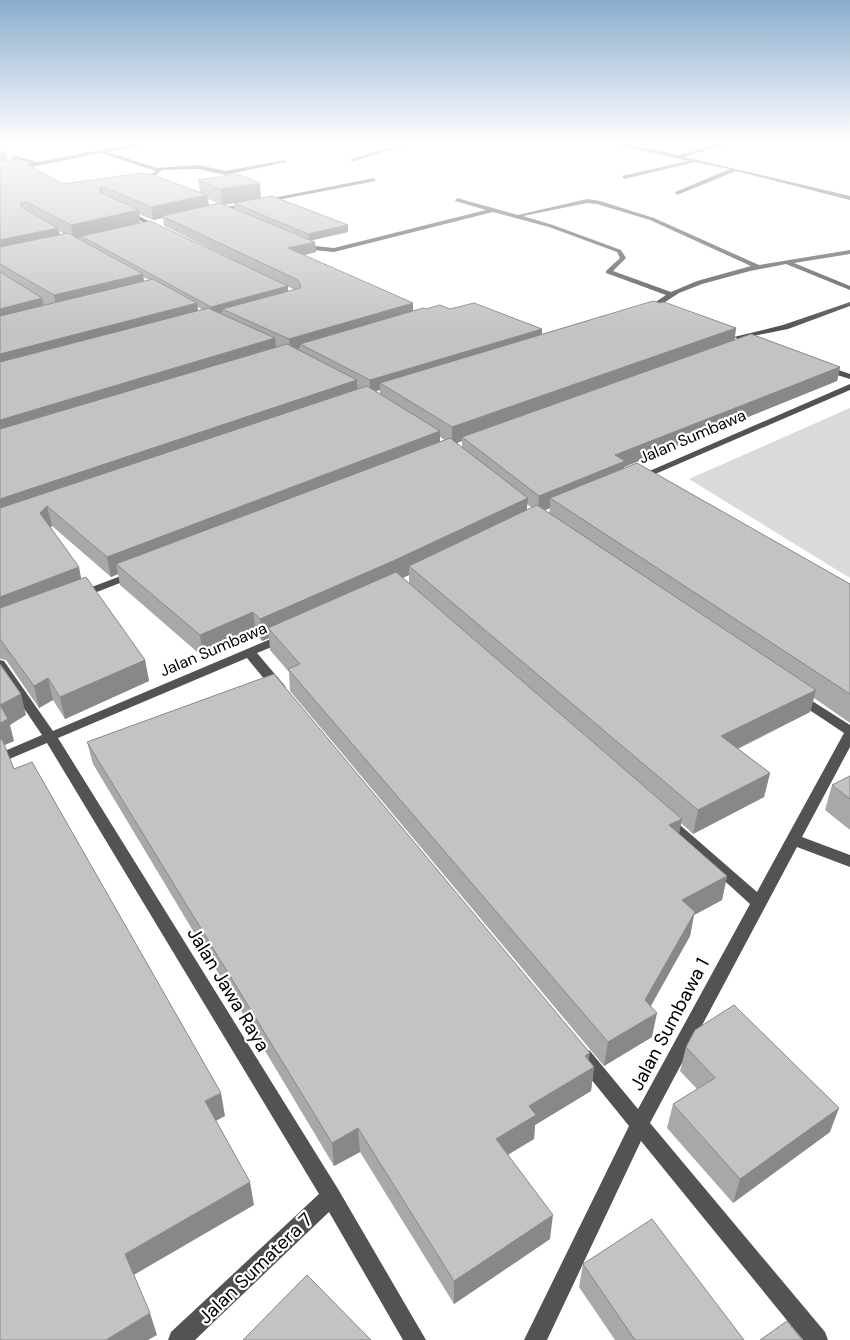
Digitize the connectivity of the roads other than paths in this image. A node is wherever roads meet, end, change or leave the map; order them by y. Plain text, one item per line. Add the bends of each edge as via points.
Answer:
1 (243, 205) edge
2 (473, 205) edge
3 (570, 205) edge
4 (606, 205) edge
5 (211, 208) edge
6 (121, 209) edge
7 (220, 209) junction
8 (493, 210) junction
9 (519, 215) junction
10 (237, 216) edge
11 (162, 222) edge
12 (152, 224) junction
13 (144, 226) edge
14 (170, 233) edge
15 (296, 241) edge
16 (850, 252) edge
17 (789, 262) junction
18 (760, 268) junction
19 (850, 288) edge
20 (670, 294) junction
21 (850, 304) edge
22 (668, 312) edge
23 (730, 334) edge
24 (740, 341) junction
25 (752, 342) edge
26 (813, 364) edge
27 (850, 377) edge
28 (850, 387) edge
29 (623, 484) edge
30 (147, 569) edge
31 (74, 597) edge
32 (293, 633) edge
33 (250, 653) junction
34 (0, 664) edge
35 (792, 692) edge
36 (287, 698) edge
37 (850, 732) edge
38 (50, 738) junction
39 (0, 758) edge
40 (653, 810) edge
41 (793, 840) junction
42 (850, 861) edge
43 (758, 902) junction
44 (577, 1048) edge
45 (640, 1124) junction
46 (331, 1196) junction
47 (179, 1340) edge
48 (415, 1340) edge
49 (535, 1340) edge
50 (817, 1340) edge

1 - 7 street
2 - 8 street
3 - 9 street
4 - 18 street via 652,219
5 - 7 street
6 - 12 street
7 - 10 street
8 - 9 street
8 - 15 street via 334,250 314,248
9 - 20 street via 619,251 623,258 608,272
11 - 12 street
12 - 13 street
12 - 14 street
16 - 17 street
17 - 18 street
17 - 19 street
18 - 20 street via 701,282
20 - 22 street via 658,303 656,310
21 - 24 street
23 - 24 street
24 - 25 street
26 - 27 street
28 - 29 street, Jalan Sumbawa via 644,479
30 - 31 street
32 - 33 street, Jalan Sumbawa
33 - 36 street
33 - 38 street, Jalan Sumbawa
34 - 38 street, Jalan Jawa Raya
35 - 37 street
37 - 41 street, Jalan Sumbawa 1
38 - 39 street, Jalan Sumbawa
38 - 46 street, Jalan Jawa Raya
40 - 43 street
41 - 42 street
41 - 43 street, Jalan Sumbawa 1
43 - 45 street, Jalan Sumbawa 1
44 - 45 street
45 - 49 street, Jalan Sumbawa 1
45 - 50 street
46 - 47 street, Jalan Sumatera 7
46 - 48 street, Jalan Jawa Raya

